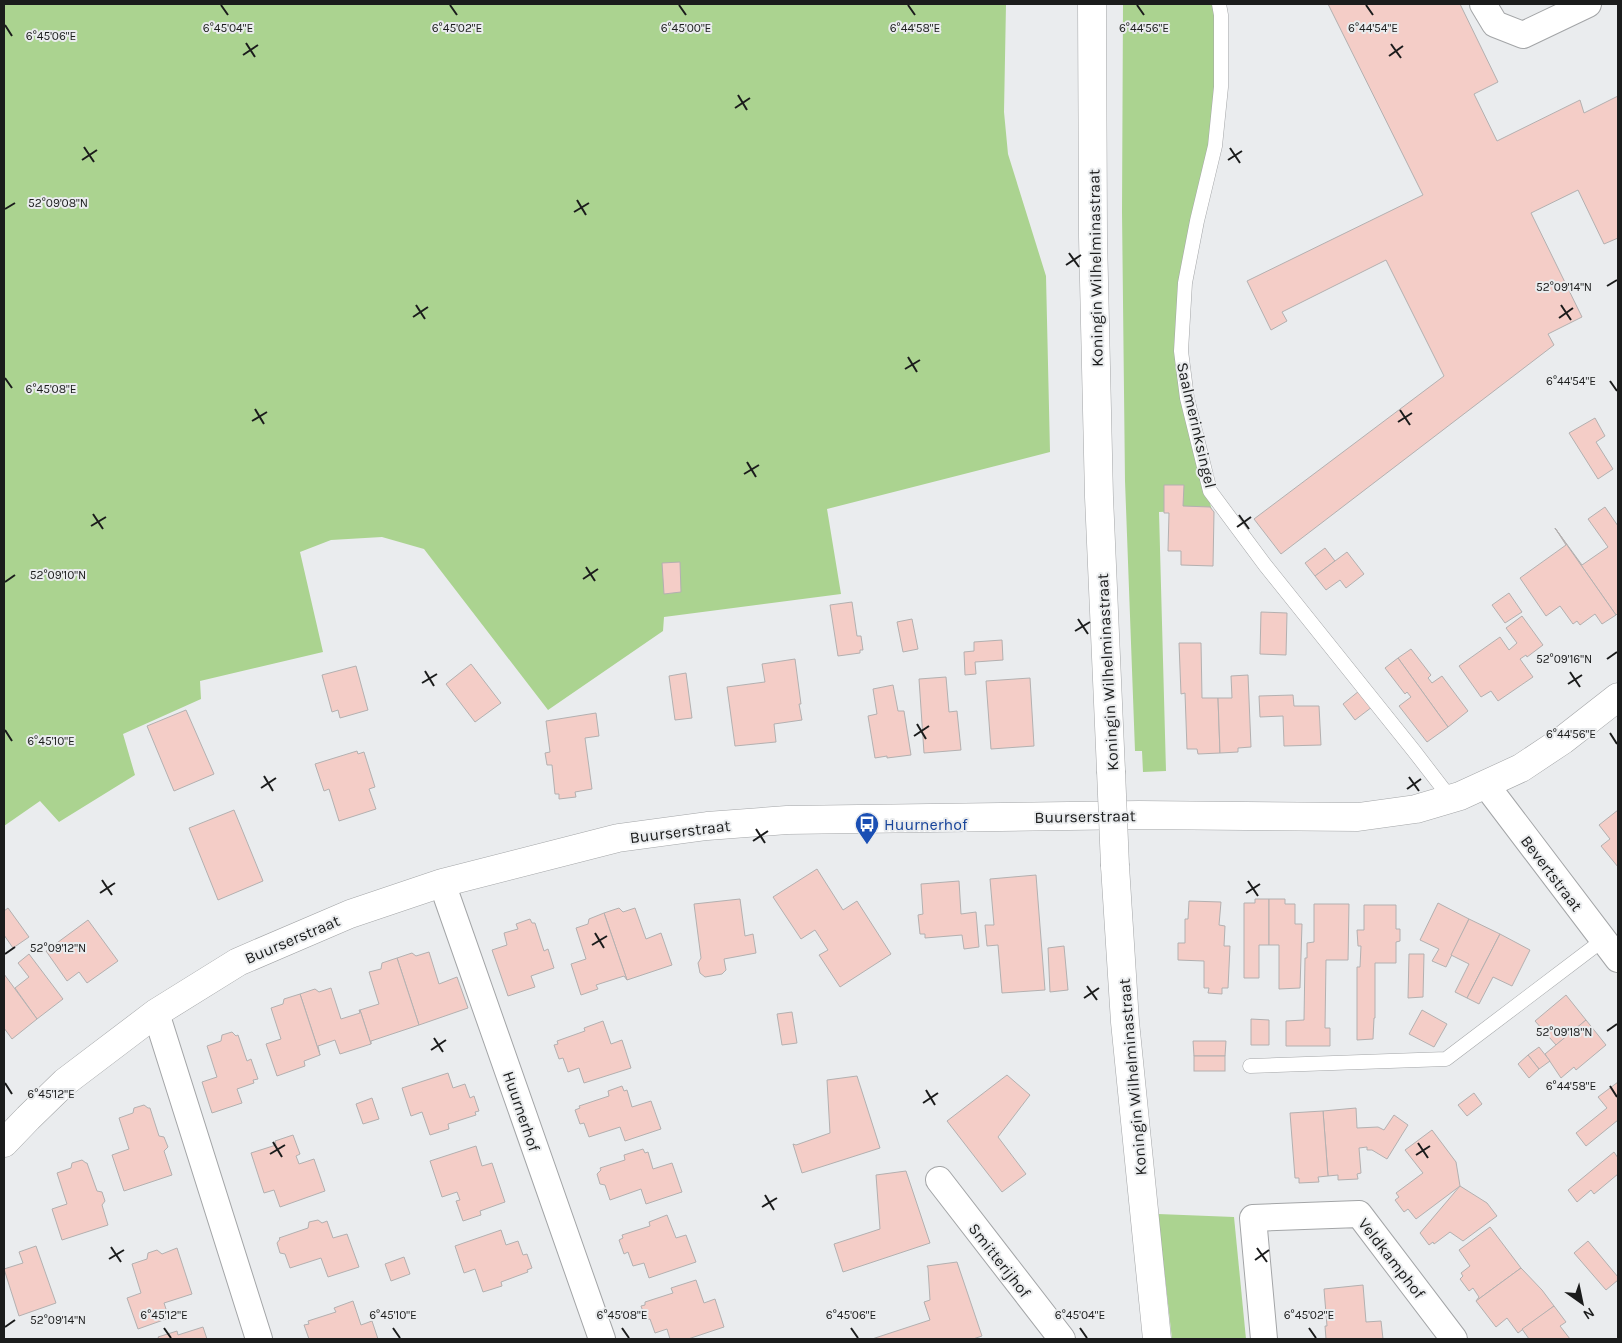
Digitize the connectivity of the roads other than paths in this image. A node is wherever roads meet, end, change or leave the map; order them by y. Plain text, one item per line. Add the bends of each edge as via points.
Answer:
1 (1092, 4) edge
2 (1219, 4) edge
3 (1483, 4) edge
4 (1588, 4) edge
5 (1618, 696) edge
6 (1486, 785) junction
7 (1451, 799) junction
8 (442, 883) junction
9 (1610, 949) edge
10 (156, 1013) junction
11 (1250, 1066) dead end
12 (4, 1143) edge
13 (939, 1180) dead end
14 (259, 1339) edge
15 (602, 1339) edge
16 (1062, 1339) edge
17 (1157, 1339) edge
18 (1264, 1339) edge
19 (1454, 1339) edge

1 - 17 main road, Koningin Wilhelminastraat, bridge via 1098,458 1115,866 1125,1022
2 - 7 lane, Saalmerinksingel via 1221,87 1215,146 1185,283 1181,351 1187,398 1210,491
3 - 4 street via 1495,24 1523,35
5 - 6 main road, Buurserstraat via 1521,768
6 - 7 main road, Buurserstraat
6 - 9 street, Bevertstraat
7 - 8 main road, Buurserstraat via 1416,809 1358,818 1139,815 787,820 707,826 618,838
8 - 10 main road, Buurserstraat via 350,914 238,962
8 - 15 street, Huurnerhof
9 - 11 lane via 1446,1060
10 - 12 main road, Buurserstraat via 65,1082
10 - 14 street
13 - 16 street, Smitterijhof
18 - 19 street, Veldkamphof via 1253,1218 1359,1214

